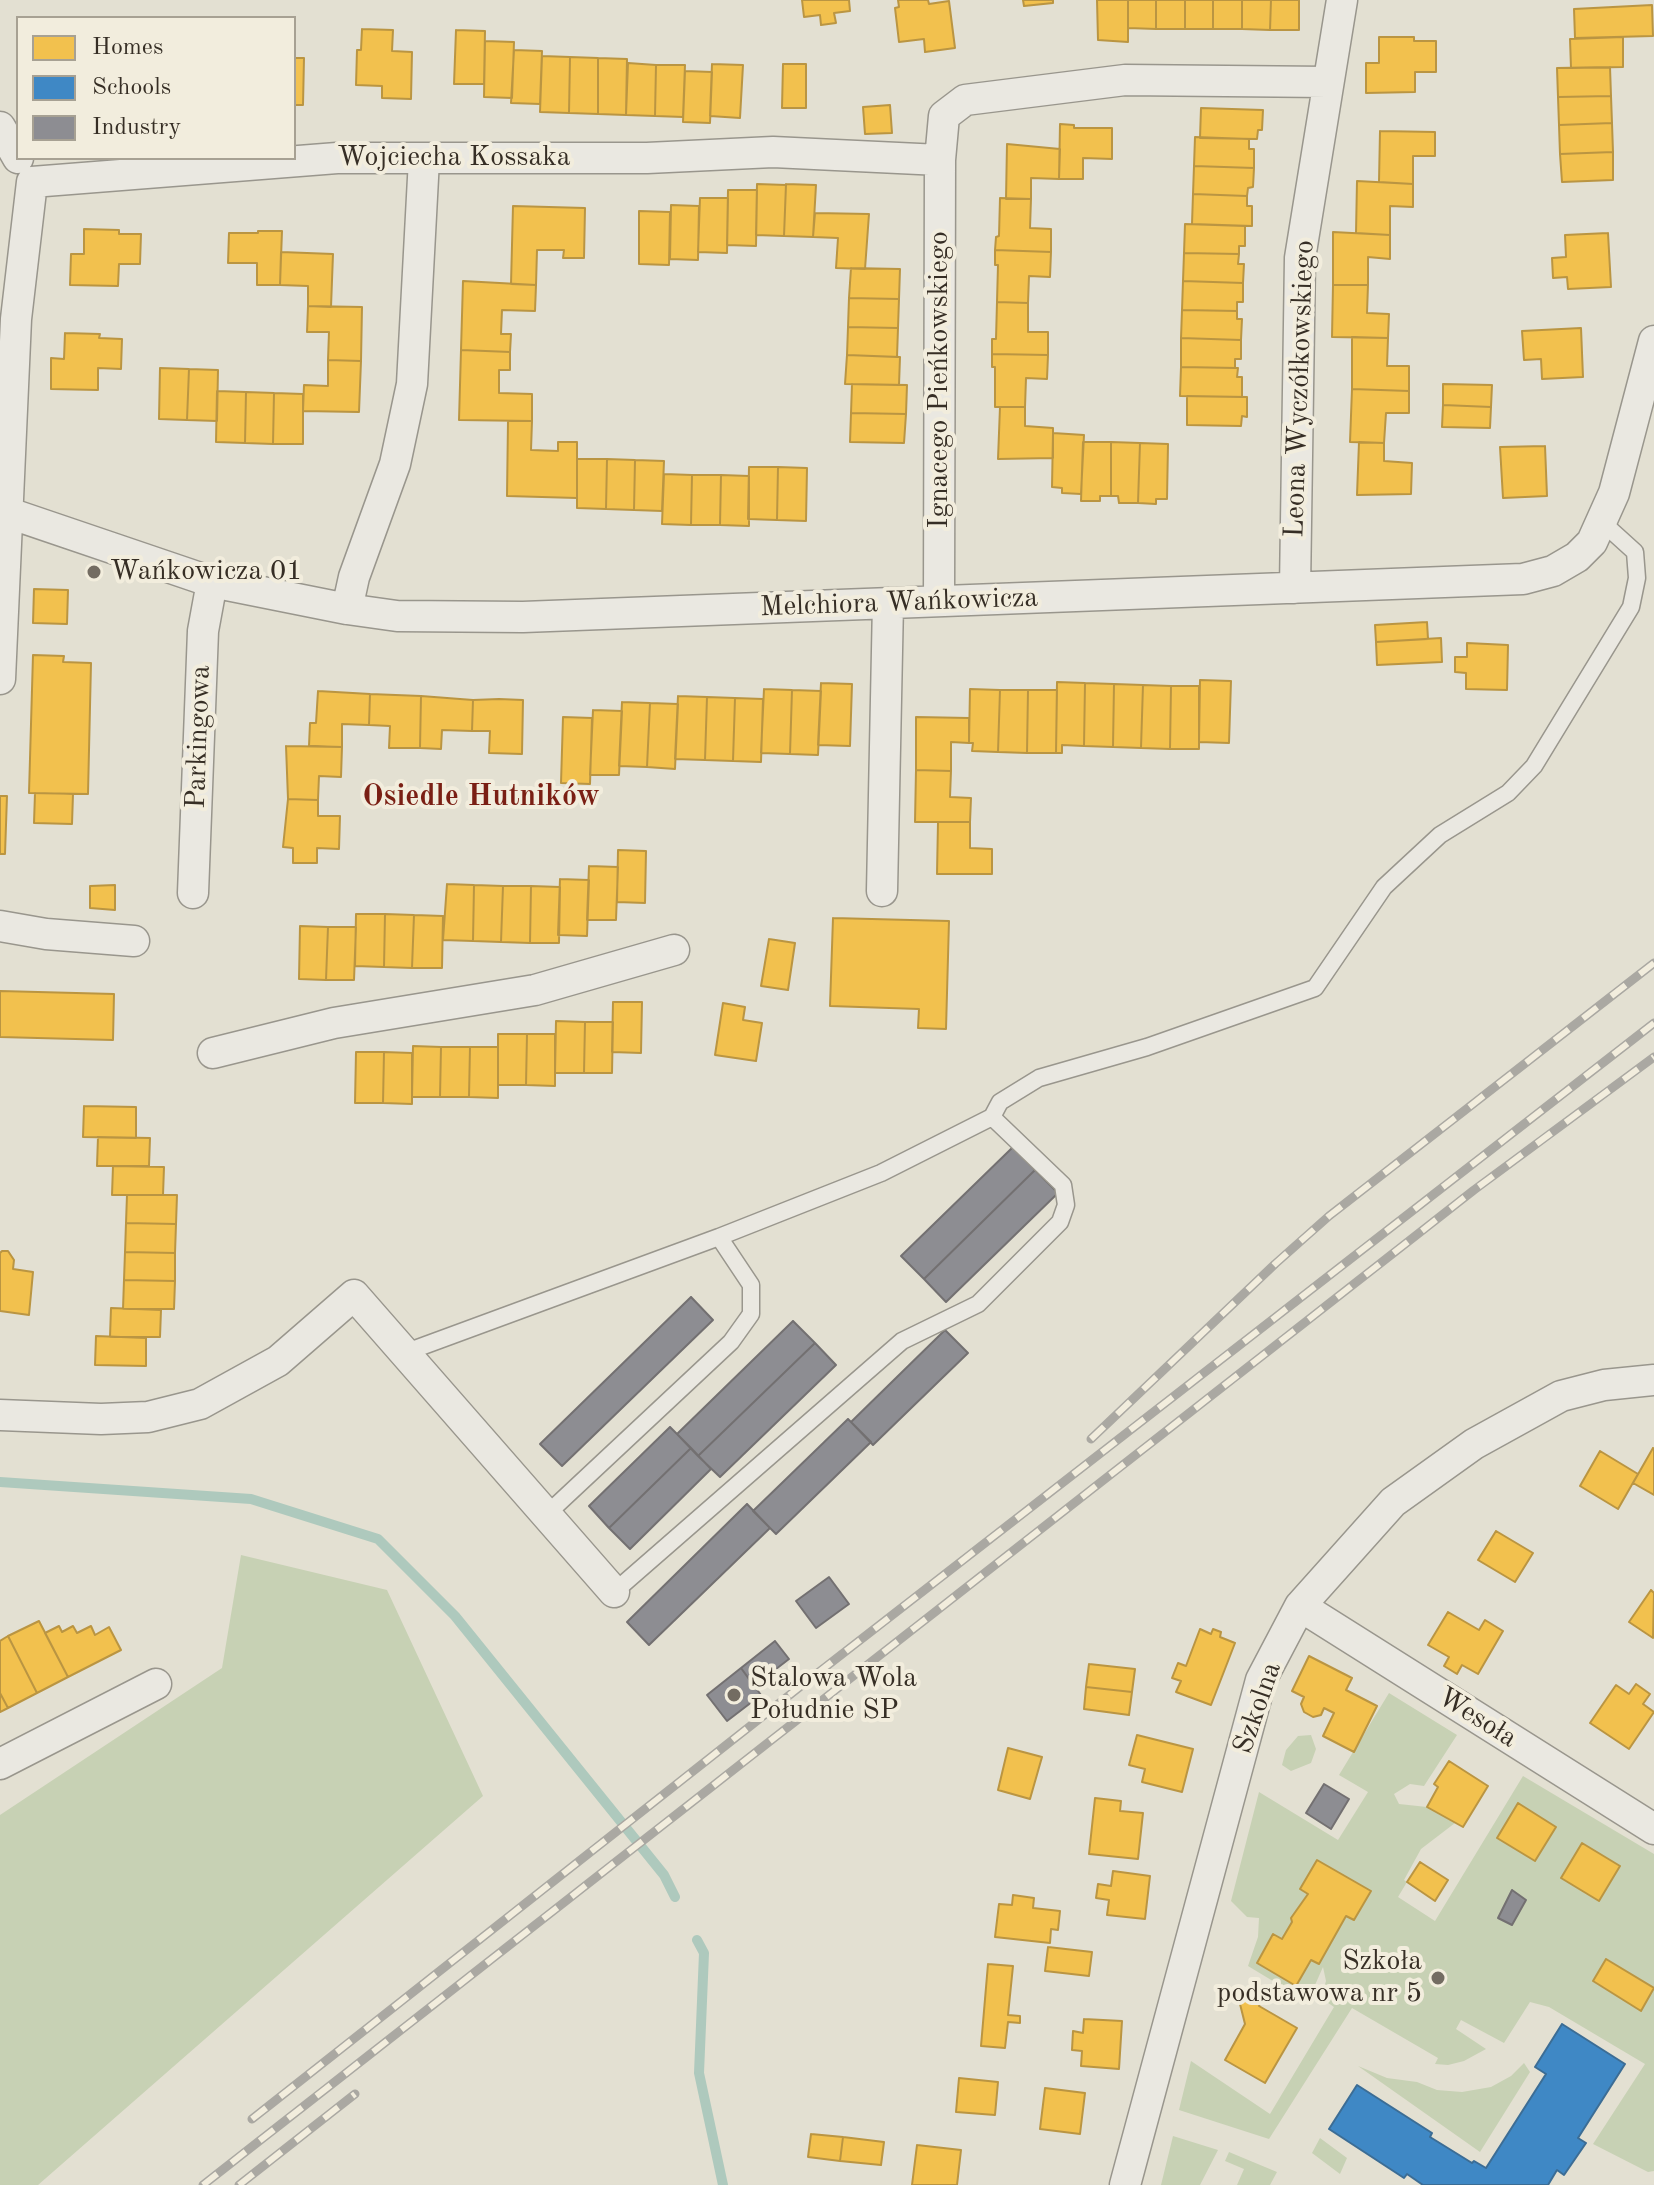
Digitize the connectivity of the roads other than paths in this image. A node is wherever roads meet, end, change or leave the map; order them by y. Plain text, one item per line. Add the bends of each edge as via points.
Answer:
1 (1342, 0) edge
2 (1327, 82) junction
3 (0, 127) edge
4 (16, 154) edge
5 (296, 159) edge
6 (424, 159) junction
7 (258, 160) edge
8 (940, 160) junction
9 (23, 166) edge
10 (1654, 341) edge
11 (4, 511) edge
12 (1603, 523) junction
13 (212, 582) junction
14 (1295, 588) junction
15 (939, 601) junction
16 (888, 603) junction
17 (347, 609) junction
18 (0, 679) edge
19 (882, 891) dead end
20 (193, 893) dead end
21 (0, 926) edge
22 (134, 941) dead end
23 (674, 950) dead end
24 (213, 1053) dead end
25 (992, 1117) junction
26 (719, 1237) junction
27 (404, 1353) junction
28 (1654, 1380) edge
29 (0, 1415) edge
30 (546, 1515) junction
31 (614, 1592) joint
32 (1300, 1606) junction
33 (156, 1684) dead end
34 (0, 1764) edge
35 (1654, 1829) edge
36 (1125, 2185) edge

1 - 2 street, Leona Wyczółkowskiego
2 - 8 street via 1125,80 965,100 944,116
2 - 14 street, Leona Wyczółkowskiego via 1300,258
3 - 4 street
5 - 6 street, Wojciecha Kossaka
6 - 8 street, Wojciecha Kossaka via 773,152
6 - 17 street via 412,384 395,464
7 - 9 street, Wojciecha Kossaka
8 - 15 street, Ignacego Pieńkowskiego
9 - 11 street
10 - 12 street, Melchiora Wańkowicza
11 - 13 street, Melchiora Wańkowicza
11 - 18 street
12 - 14 street, Melchiora Wańkowicza via 1577,557 1523,579
12 - 25 lane via 1635,552 1631,607 1534,766 1508,793 1440,835 1384,887 1315,988 1147,1047 1039,1078 1000,1102
13 - 17 street, Melchiora Wańkowicza
13 - 20 street, Parkingowa via 203,631
14 - 15 street, Melchiora Wańkowicza
15 - 16 street, Melchiora Wańkowicza
16 - 17 street, Melchiora Wańkowicza via 523,617 397,616
16 - 19 street
21 - 22 street
23 - 24 street via 535,990 334,1023
25 - 26 lane via 881,1173
25 - 31 lane via 1063,1185 1066,1205 1060,1222 978,1304 902,1341
26 - 27 lane
26 - 30 lane via 751,1285 751,1314 731,1342
27 - 29 street via 354,1295 278,1361 200,1404 148,1417
27 - 30 street
28 - 32 street, Szkolna via 1561,1396 1474,1444 1393,1502
30 - 31 street
32 - 35 street, Wesoła
32 - 36 street, Szkolna via 1261,1680
33 - 34 street

